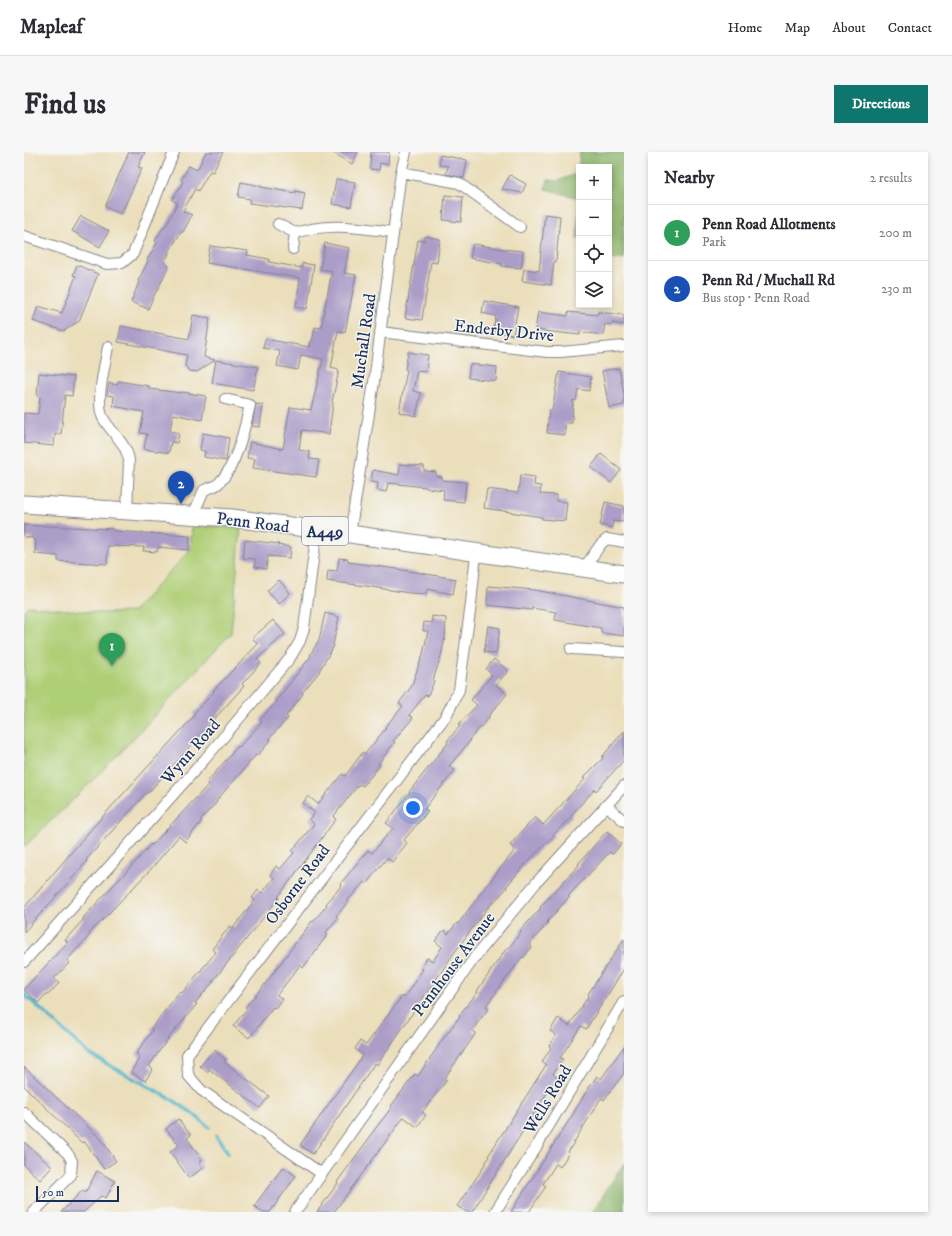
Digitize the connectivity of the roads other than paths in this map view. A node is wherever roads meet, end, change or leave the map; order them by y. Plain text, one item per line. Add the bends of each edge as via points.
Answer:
1 (174, 152) edge
2 (406, 152) edge
3 (401, 172) junction
4 (278, 224) dead end
5 (520, 227) dead end
6 (394, 232) junction
7 (295, 233) junction
8 (24, 236) edge
9 (293, 249) dead end
10 (380, 332) junction
11 (624, 346) edge
12 (108, 347) dead end
13 (225, 400) dead end
14 (24, 504) edge
15 (127, 510) junction
16 (193, 515) junction
17 (317, 530) junction
18 (350, 534) junction
19 (624, 542) edge
20 (476, 553) junction
21 (584, 568) junction
22 (624, 574) edge
23 (571, 649) dead end
24 (624, 652) edge
25 (624, 786) edge
26 (606, 805) junction
27 (624, 821) edge
28 (24, 962) edge
29 (624, 1001) edge
30 (24, 1112) edge
31 (322, 1174) junction
32 (34, 1212) edge
33 (295, 1212) edge
34 (495, 1212) edge

1 - 8 street via 133,254 122,263 107,264
2 - 3 street, Muchall Road
3 - 5 street via 459,183
3 - 6 street, Muchall Road
4 - 7 street
6 - 7 street via 335,226 305,229
6 - 10 street, Muchall Road
7 - 9 street
10 - 11 street, Enderby Drive via 547,352
10 - 18 street, Muchall Road
12 - 15 street via 99,402 103,417 128,452
13 - 16 street via 250,405 242,438 227,473 218,485 204,490
14 - 15 highway, Penn Road / A449
15 - 16 highway, Penn Road / A449
16 - 17 highway, Penn Road / A449
17 - 18 highway, Penn Road / A449
17 - 28 street, Wynn Road via 304,628 290,658 205,759
18 - 20 highway, Penn Road / A449
19 - 21 street via 607,539
20 - 21 highway, Penn Road / A449
20 - 31 street, Osborne Road via 459,690 446,716 187,1055 188,1075 201,1090
21 - 22 highway, Penn Road / A449
23 - 24 street
25 - 26 street, Pennhouse Avenue
26 - 27 street
26 - 31 street, Pennhouse Avenue via 536,883 475,958
29 - 34 street, Wells Road
30 - 32 street via 68,1154 72,1161 71,1175
31 - 33 street, Pennhouse Avenue

